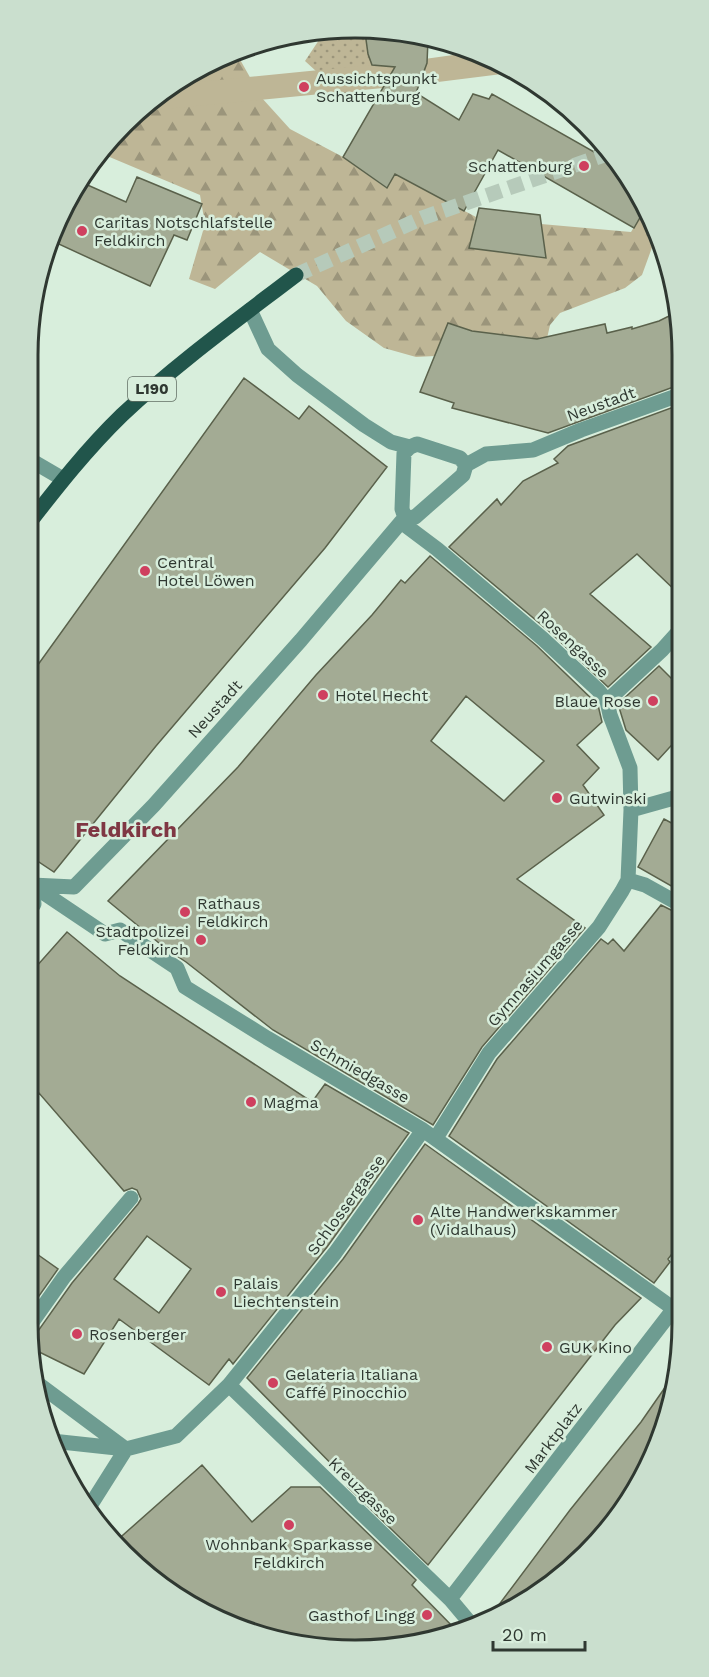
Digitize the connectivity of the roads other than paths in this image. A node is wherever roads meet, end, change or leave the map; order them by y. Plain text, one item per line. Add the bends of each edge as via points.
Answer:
1 (296, 275) tunnel mouth
2 (250, 310) junction
3 (672, 398) edge
4 (410, 447) junction
5 (38, 464) edge
6 (466, 465) junction
7 (63, 479) junction
8 (38, 512) edge
9 (403, 520) junction
10 (672, 638) edge
11 (607, 701) junction
12 (672, 799) edge
13 (631, 810) junction
14 (627, 880) junction
15 (38, 884) edge
16 (38, 889) edge
17 (672, 900) edge
18 (423, 1130) junction
19 (436, 1138) junction
20 (131, 1198) dead end
21 (672, 1300) edge
22 (672, 1312) edge
23 (38, 1314) edge
24 (229, 1385) junction
25 (45, 1389) edge
26 (61, 1442) edge
27 (126, 1449) junction
28 (93, 1501) edge
29 (450, 1599) junction
30 (467, 1619) edge

1 - 2 main road, L190
2 - 4 street via 268,349 297,375 364,425 391,442
2 - 7 main road, L190 via 122,416
3 - 6 street, Neustadt via 533,450 486,454
4 - 6 street via 428,447 460,458
4 - 9 street via 404,453
5 - 7 street
6 - 9 street, Neustadt via 463,475 415,517
7 - 8 main road, L190
9 - 11 street, Rosengasse via 543,639
9 - 15 street, Neustadt via 154,805 74,887
10 - 11 street
11 - 13 street, Rosengasse via 630,768
12 - 13 street
13 - 14 street, Rosengasse
14 - 17 street
14 - 19 street, Gymnasiumgasse via 599,927 489,1053
16 - 18 street, Schmiedgasse via 105,934 120,930 177,968 185,987
18 - 19 street, Schmiedgasse
18 - 24 street, Schlossergasse via 334,1253
19 - 21 street, Schmiedgasse
20 - 23 street
22 - 29 street, Marktplatz
24 - 27 street, Schlossergasse via 176,1436
24 - 29 street, Kreuzgasse
25 - 27 street
26 - 27 street
27 - 28 street
29 - 30 street, Kreuzgasse

